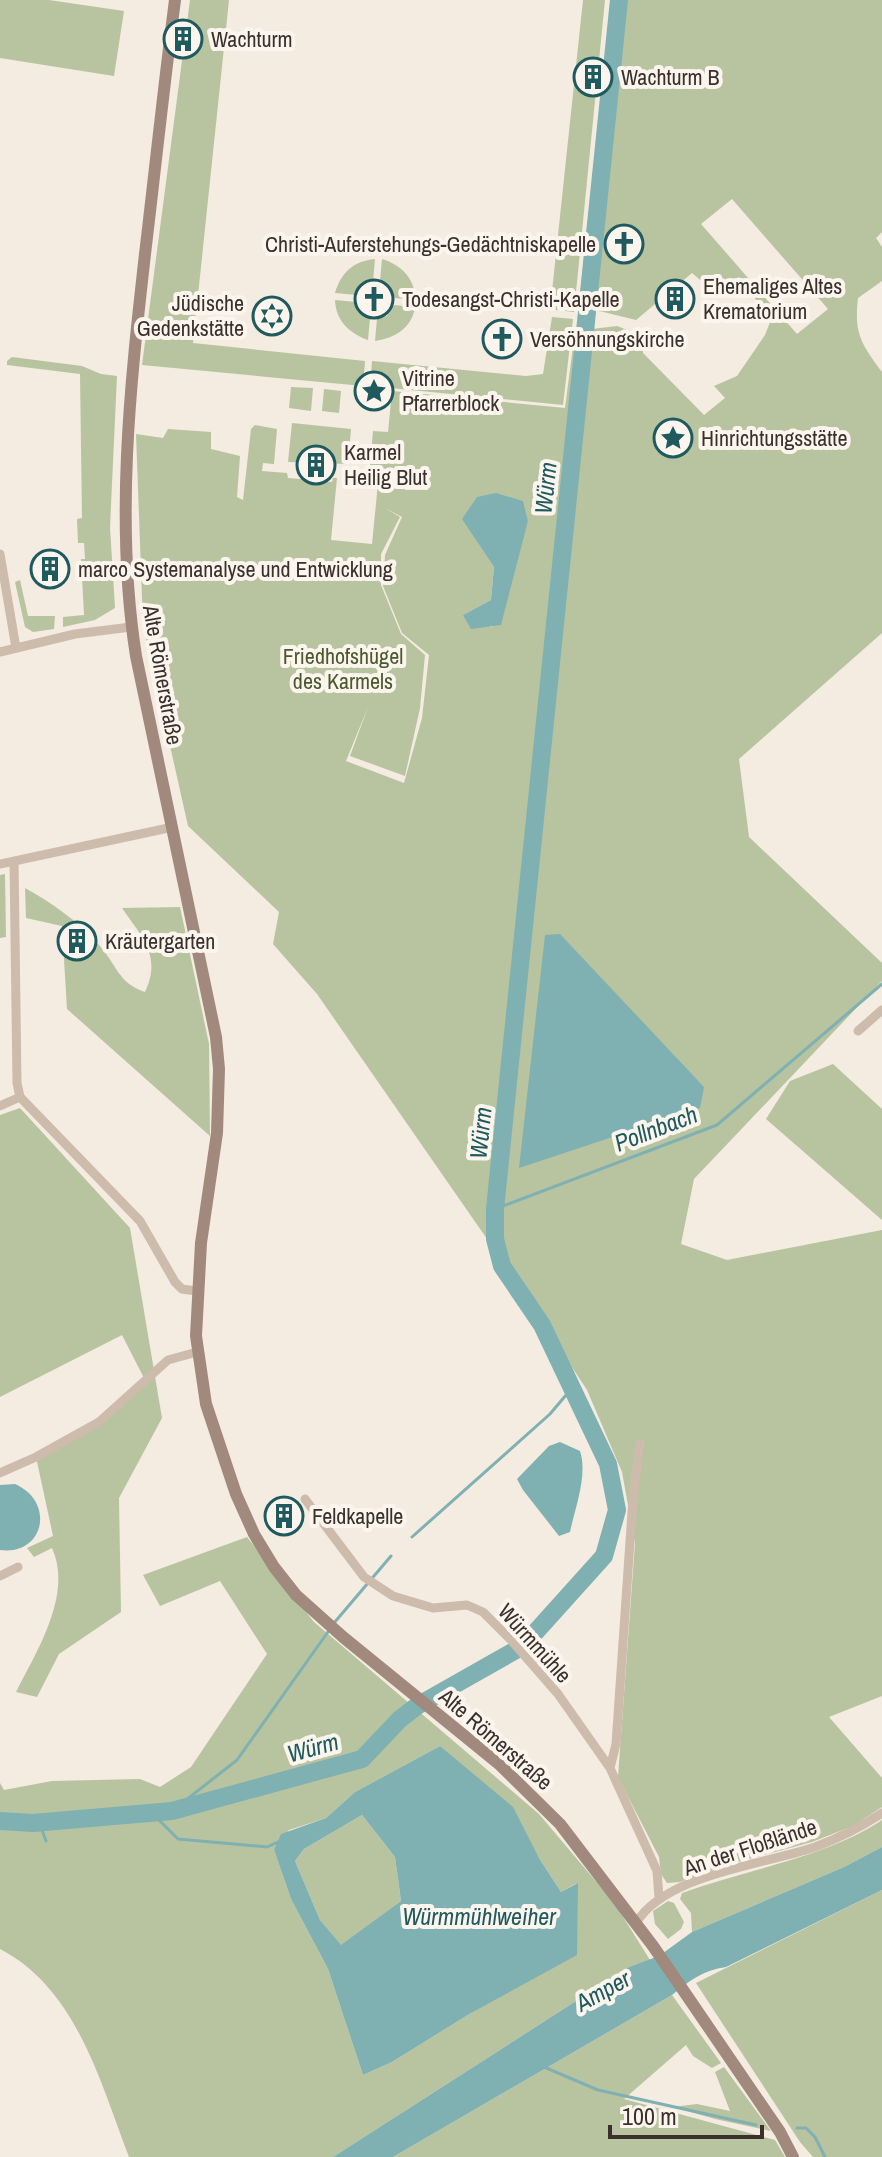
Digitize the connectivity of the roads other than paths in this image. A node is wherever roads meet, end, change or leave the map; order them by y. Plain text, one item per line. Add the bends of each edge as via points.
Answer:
1 (175, 0) edge
2 (0, 554) edge
3 (131, 627) junction
4 (16, 648) junction
5 (0, 652) edge
6 (173, 827) junction
7 (14, 861) junction
8 (0, 864) edge
9 (882, 1010) edge
10 (858, 1031) dead end
11 (20, 1097) junction
12 (0, 1106) edge
13 (197, 1291) junction
14 (197, 1352) junction
15 (640, 1443) dead end
16 (0, 1473) edge
17 (305, 1499) dead end
18 (18, 1567) dead end
19 (0, 1576) edge
20 (610, 1768) junction
21 (882, 1813) edge
22 (659, 1898) junction
23 (636, 1923) junction
24 (793, 2157) edge

1 - 3 main road, Alte Römerstraße via 133,369 125,526
2 - 4 street
3 - 4 street
3 - 6 main road, Alte Römerstraße
4 - 5 street
6 - 7 street
6 - 13 main road, Alte Römerstraße via 211,1005 219,1069 217,1133
7 - 8 street
7 - 11 street
9 - 10 street
11 - 12 street
11 - 13 street via 140,1221 175,1282
13 - 14 main road, Alte Römerstraße
14 - 16 street via 168,1360 99,1422
14 - 23 main road, Alte Römerstraße via 215,1436 254,1534 289,1586 324,1621 499,1764 560,1824
15 - 20 street
17 - 20 street, Würmmühle via 364,1577 393,1596 433,1608 467,1605 483,1612 558,1694
18 - 19 street
20 - 22 street, Würmmühle via 657,1871
21 - 22 street, An der Floßlände via 814,1847 728,1871
22 - 23 street, An der Floßlände
23 - 24 main road, Alte Römerstraße

